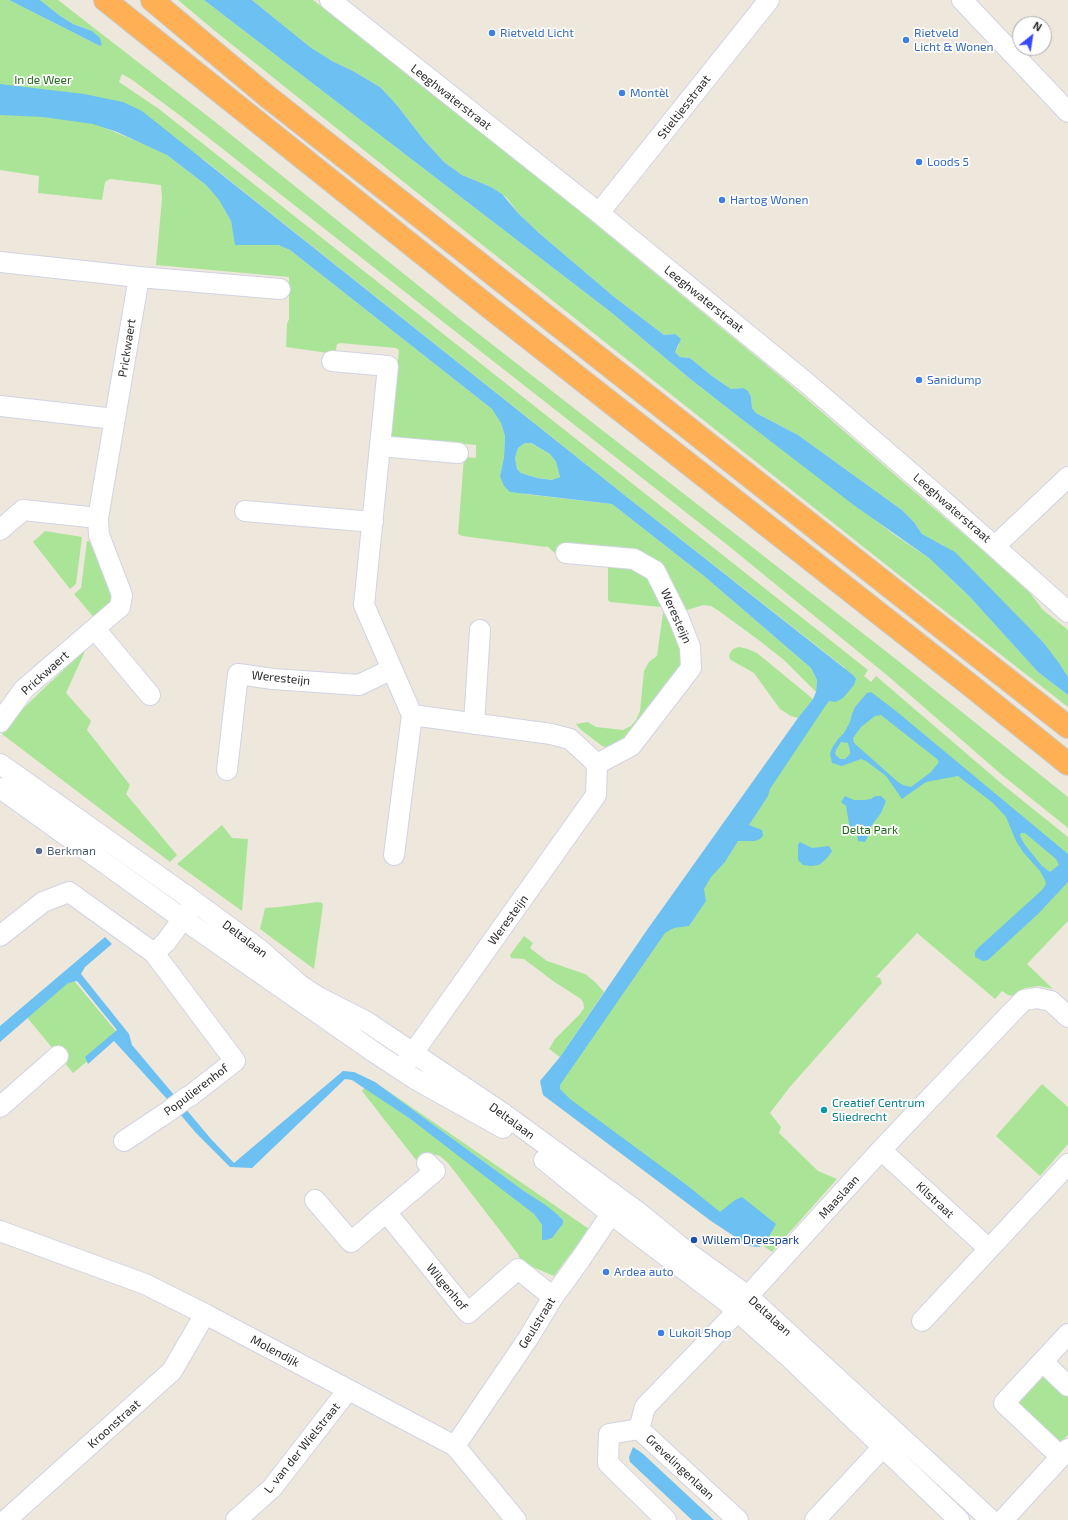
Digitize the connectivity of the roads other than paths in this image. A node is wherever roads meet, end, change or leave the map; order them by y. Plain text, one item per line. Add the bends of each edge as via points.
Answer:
1 (105, 0) edge
2 (152, 0) edge
3 (330, 0) edge
4 (769, 0) edge
5 (962, 0) edge
6 (1068, 112) edge
7 (599, 213) junction
8 (0, 262) edge
9 (139, 277) junction
10 (280, 288) dead end
11 (332, 361) dead end
12 (0, 406) edge
13 (115, 419) junction
14 (380, 446) junction
15 (458, 453) dead end
16 (1068, 477) edge
17 (245, 511) dead end
18 (98, 518) junction
19 (373, 522) junction
20 (0, 530) edge
21 (995, 546) junction
22 (566, 553) dead end
23 (1068, 612) edge
24 (95, 629) junction
25 (480, 630) dead end
26 (392, 669) junction
27 (150, 695) dead end
28 (412, 715) junction
29 (0, 722) edge
30 (474, 724) junction
31 (1068, 727) edge
32 (0, 764) edge
33 (598, 764) junction
34 (1068, 764) edge
35 (227, 770) dead end
36 (0, 788) edge
37 (394, 856) dead end
38 (195, 902) junction
39 (183, 918) junction
40 (0, 936) edge
41 (154, 953) junction
42 (1064, 1013) edge
43 (413, 1053) junction
44 (58, 1056) dead end
45 (401, 1070) junction
46 (0, 1107) edge
47 (124, 1141) dead end
48 (881, 1150) junction
49 (427, 1163) dead end
50 (1068, 1164) edge
51 (315, 1200) dead end
52 (616, 1207) junction
53 (386, 1212) junction
54 (0, 1231) edge
55 (989, 1249) junction
56 (553, 1297) junction
57 (743, 1304) junction
58 (205, 1314) junction
59 (922, 1321) dead end
60 (1068, 1334) edge
61 (1043, 1362) junction
62 (1068, 1386) edge
63 (348, 1390) junction
64 (639, 1428) junction
65 (455, 1446) junction
66 (883, 1447) junction
67 (1065, 1453) edge
68 (6, 1520) edge
69 (236, 1520) edge
70 (516, 1520) edge
71 (666, 1520) edge
72 (738, 1520) edge
73 (815, 1520) edge
74 (959, 1520) edge
75 (991, 1520) edge
76 (1003, 1520) edge

1 - 34 highway via 487,306
2 - 31 highway via 268,97
3 - 7 street, Leeghwaterstraat
4 - 7 street, Stieltjesstraat
5 - 6 street
7 - 21 street, Leeghwaterstraat via 808,384
8 - 9 street
9 - 10 street
9 - 13 street, Prickwaert
11 - 14 street via 388,366
12 - 13 street
13 - 18 street, Prickwaert
14 - 15 street
14 - 19 street
16 - 21 street
17 - 19 street
18 - 20 street via 23,510
18 - 24 street, Prickwaert via 99,535 122,595 120,607
19 - 26 street via 364,605
21 - 23 street, Leeghwaterstraat
22 - 33 street, Weresteijn via 634,559 655,571 690,647 691,668 631,746
24 - 27 street
24 - 29 street, Prickwaert via 24,689
25 - 30 street
26 - 28 street
26 - 35 street, Weresteijn via 359,685 238,674
28 - 30 street
28 - 37 street
30 - 33 street via 551,734 570,739
32 - 38 street, Deltalaan
33 - 43 street, Weresteijn via 596,795
36 - 39 street, Deltalaan
38 - 39 street
38 - 43 street, Deltalaan via 259,949 318,998 367,1022
39 - 41 street via 166,942
39 - 45 street, Deltalaan
40 - 41 street, Populierenhof via 43,902 69,892
41 - 47 street, Populierenhof via 235,1061 190,1096
42 - 48 street, Maaslaan via 1051,1001 1037,998 1024,1000
43 - 45 street, Weresteijn
43 - 52 street, Deltalaan via 504,1114
44 - 46 street
45 - 52 street, Deltalaan via 509,1131
48 - 55 street, Kilstraat
48 - 57 street, Maaslaan
49 - 53 street via 435,1171
50 - 55 street
51 - 53 street via 351,1242
52 - 56 street, Geulstraat
52 - 57 street, Deltalaan via 697,1278
53 - 56 street, Wilgenhof via 468,1313 518,1269
54 - 58 street, Molendijk via 145,1284
55 - 59 street
56 - 65 street, Geulstraat
57 - 64 street, Maaslaan via 645,1407
57 - 66 street, Deltalaan via 790,1358
57 - 75 street, Deltalaan
58 - 63 street, Molendijk
58 - 68 street, Kroonstraat via 172,1372
60 - 61 street
61 - 62 street
61 - 67 street via 1004,1403
63 - 65 street, Molendijk
63 - 69 street, L. van der Wielstraat via 272,1488
64 - 71 street, Grevelingenlaan via 609,1434 608,1463
64 - 72 street, Grevelingenlaan
65 - 70 street, Molendijk
66 - 73 street
66 - 74 street, Deltalaan
67 - 76 street

